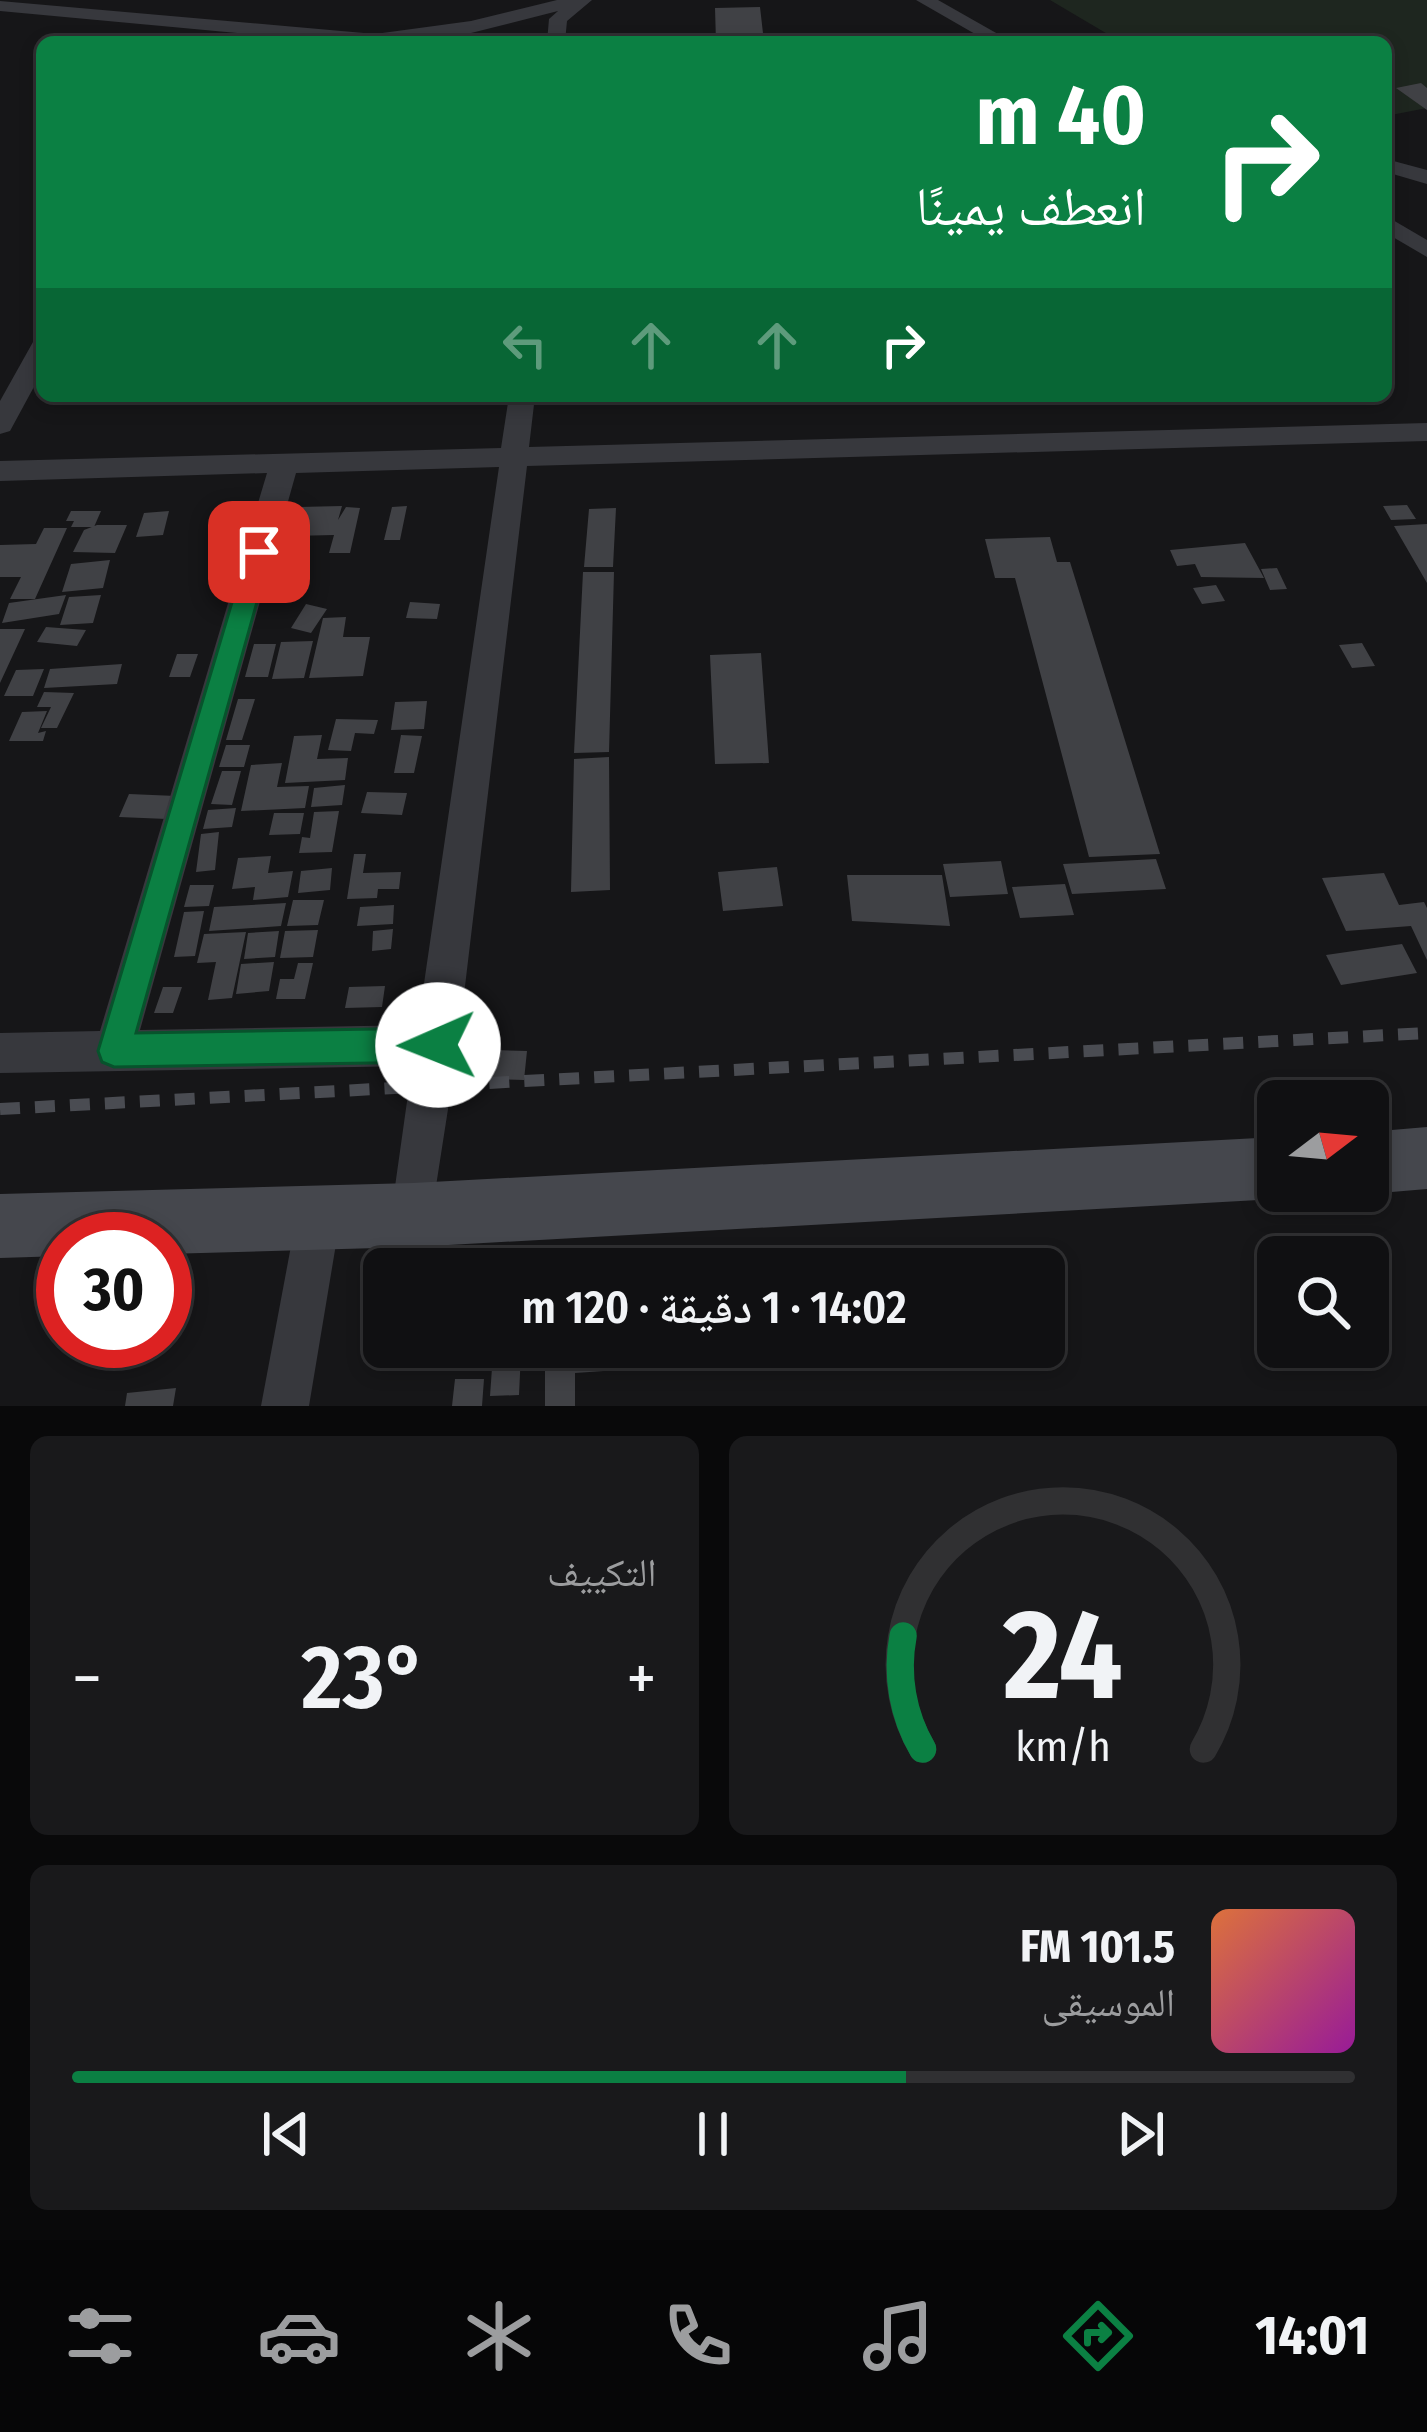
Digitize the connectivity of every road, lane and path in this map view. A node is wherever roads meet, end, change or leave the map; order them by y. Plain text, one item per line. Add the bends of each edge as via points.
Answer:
1 (235, 0) edge
2 (580, 0) edge
3 (925, 0) edge
4 (44, 4) edge
5 (0, 5) edge
6 (216, 34) edge
7 (269, 36) edge
8 (405, 36) edge
9 (557, 36) edge
10 (992, 36) edge
11 (1427, 152) edge
12 (1392, 162) edge
13 (1392, 166) edge
14 (1427, 177) edge
15 (1392, 227) edge
16 (1427, 250) edge
17 (36, 359) edge
18 (520, 402) edge
19 (0, 425) edge
20 (1427, 432) edge
21 (515, 455) junction
22 (285, 461) junction
23 (0, 471) edge
24 (438, 1045) junction
25 (114, 1051) junction
26 (0, 1053) edge
27 (1427, 1158) edge
28 (1389, 1161) edge
29 (1257, 1169) edge
30 (319, 1214) junction
31 (413, 1214) junction
32 (0, 1226) edge
33 (285, 1406) edge

1 - 6 street
2 - 8 street
2 - 9 street via 558,19
3 - 10 street
4 - 5 street
4 - 6 street
6 - 7 street
11 - 12 street
13 - 14 street
15 - 16 street
17 - 19 street
18 - 21 street
20 - 21 street
21 - 22 street
21 - 24 street
22 - 23 street
22 - 25 street
24 - 25 street
24 - 31 street
25 - 26 street
27 - 28 street
29 - 31 street
30 - 31 street
30 - 32 street
30 - 33 street

